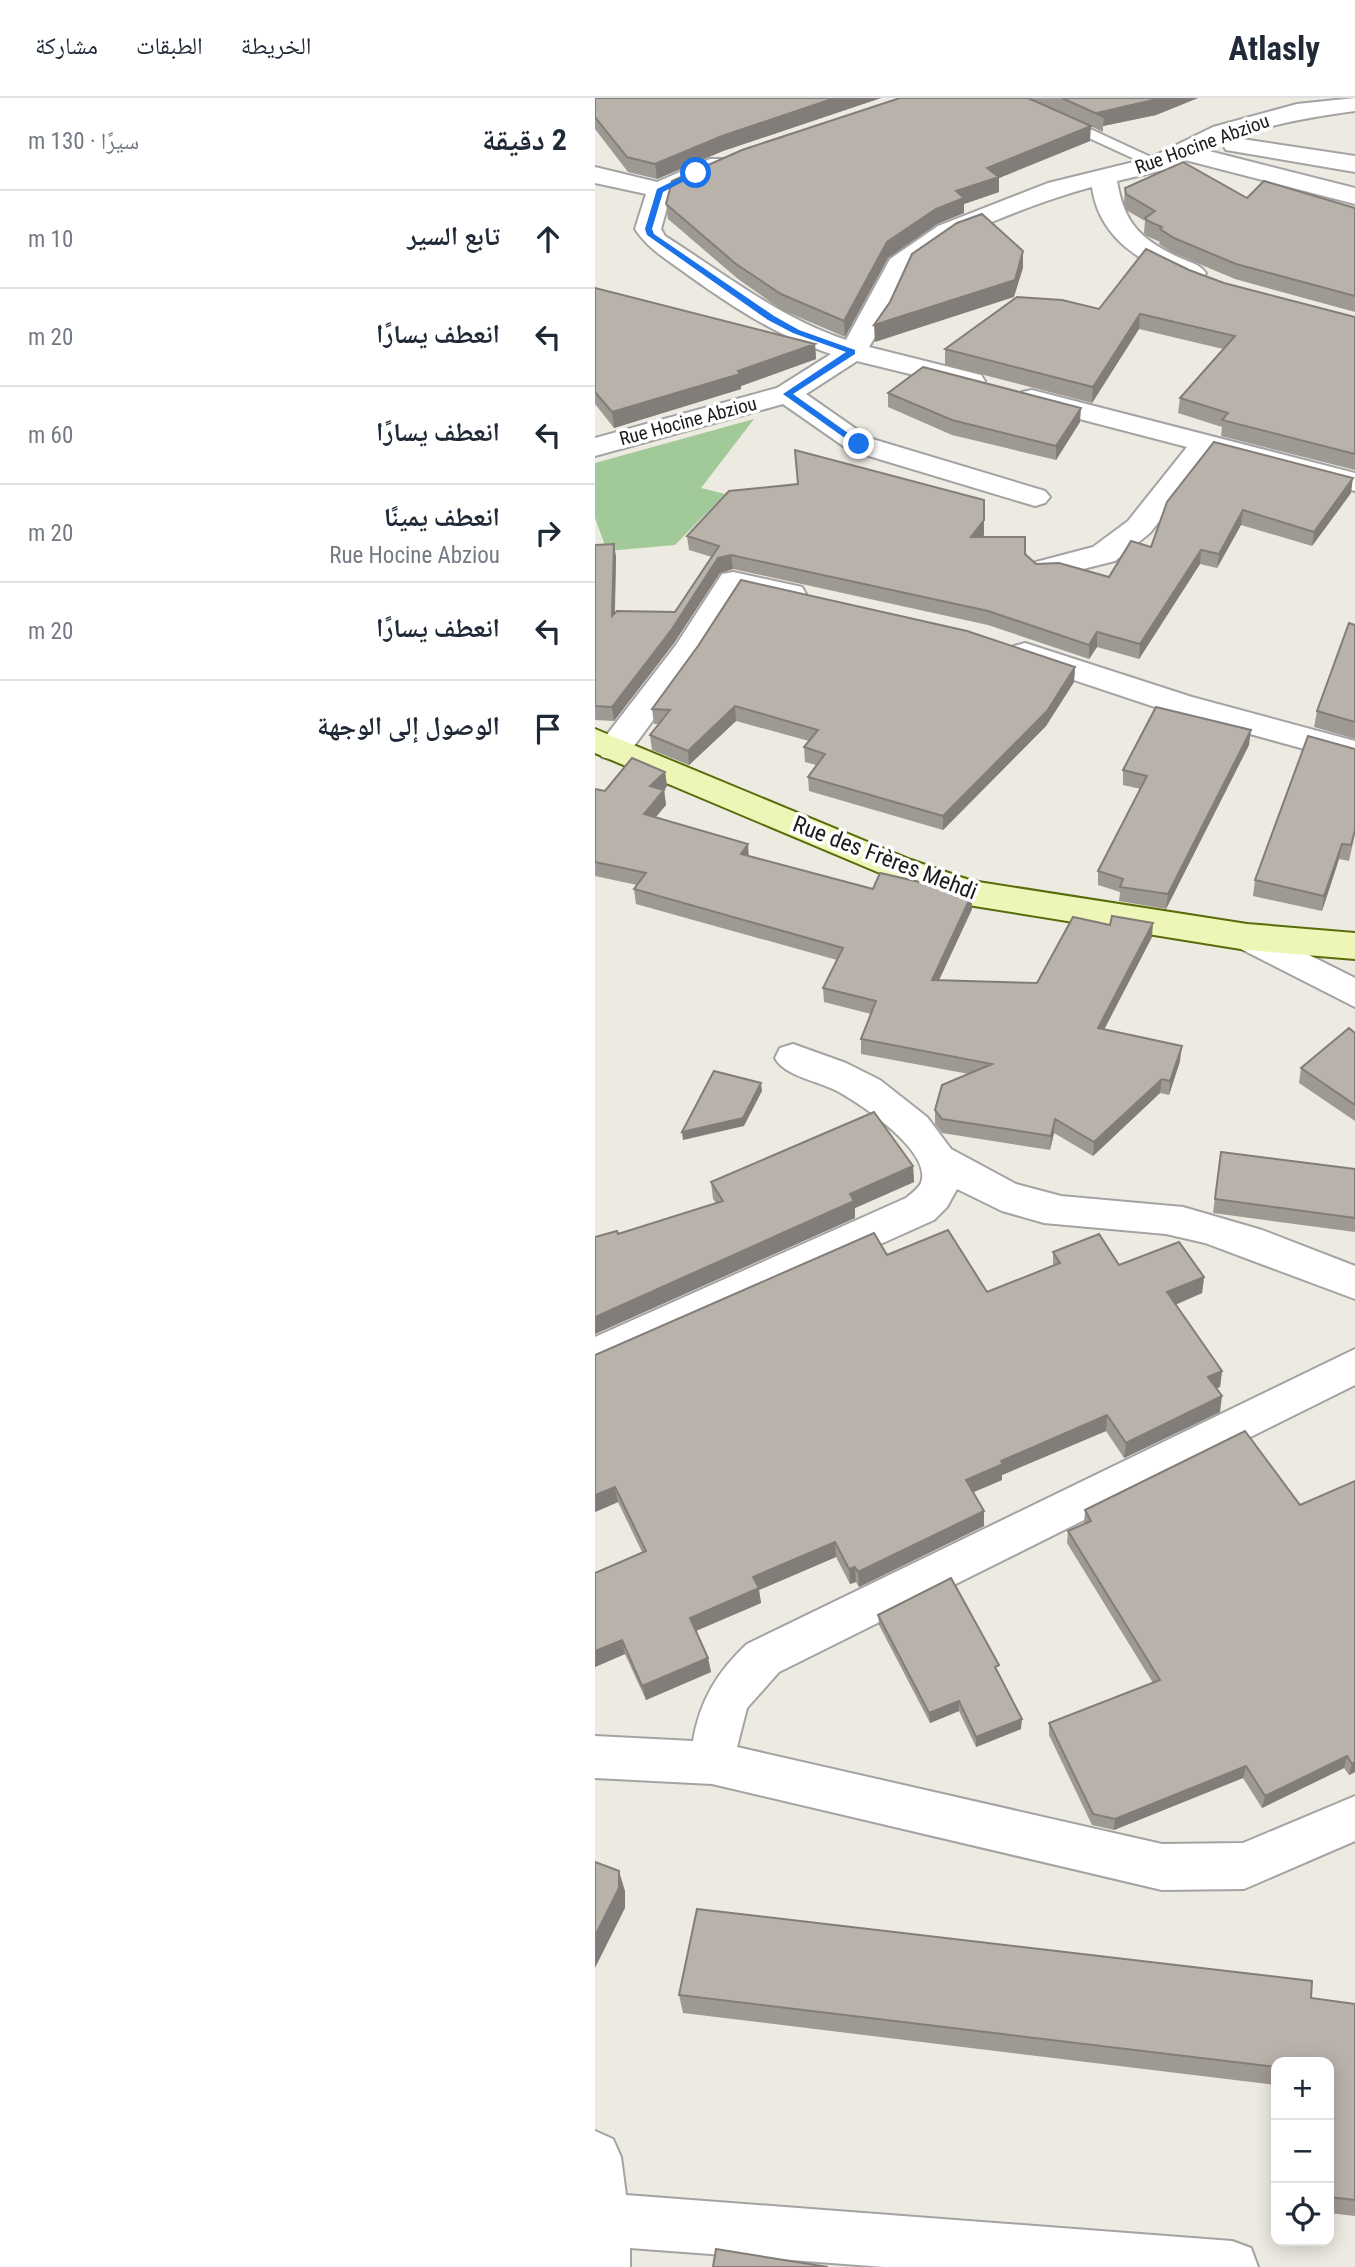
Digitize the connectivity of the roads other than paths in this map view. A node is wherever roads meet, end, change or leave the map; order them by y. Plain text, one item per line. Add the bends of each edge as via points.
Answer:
1 (1010, 98) edge
2 (1355, 104) edge
3 (1205, 140) junction
4 (746, 153) edge
5 (1169, 158) junction
6 (1353, 163) edge
7 (595, 175) edge
8 (1103, 176) junction
9 (660, 190) junction
10 (1355, 196) edge
11 (1215, 280) edge
12 (852, 352) junction
13 (787, 394) junction
14 (1204, 445) junction
15 (595, 447) edge
16 (1355, 482) edge
17 (1035, 497) dead end
18 (1047, 569) edge
19 (814, 599) edge
20 (1000, 644) edge
21 (604, 745) edge
22 (1355, 752) edge
23 (1247, 937) junction
24 (1355, 946) edge
25 (1355, 994) edge
26 (793, 1058) dead end
27 (938, 1159) junction
28 (1355, 1283) edge
29 (595, 1355) edge
30 (1355, 1366) edge
31 (595, 1757) edge
32 (712, 1763) junction
33 (1355, 1818) edge
34 (595, 2157) edge
35 (600, 2235) edge
36 (1232, 2267) edge

1 - 5 lane
2 - 3 street, Rue Hocine Abziou via 1297,111
3 - 5 street, Rue Hocine Abziou
3 - 6 street
4 - 9 street
5 - 8 street, Rue Hocine Abziou
5 - 10 street
7 - 9 street
8 - 11 street via 1110,212 1136,244
8 - 12 street, Rue Hocine Abziou via 1057,188 947,232 899,264
9 - 12 street via 648,229 656,241 771,318
12 - 13 street, Rue Hocine Abziou
12 - 14 street
13 - 15 street, Rue Hocine Abziou
13 - 17 street via 859,444
14 - 16 street
14 - 18 street via 1130,534 1104,554
19 - 21 street via 733,581 687,652
20 - 22 street via 1181,705
21 - 23 main road, Rue des Frères Mehdi via 968,893
23 - 24 main road, Rue des Frères Mehdi
23 - 25 street
26 - 27 street via 840,1075 874,1096 919,1135
27 - 28 street via 1016,1201 1046,1209 1183,1222
27 - 29 street via 938,1191 920,1209
30 - 32 street via 764,1658 725,1702
31 - 32 street
32 - 33 street via 1162,1867 1244,1866
34 - 35 street
35 - 36 street

